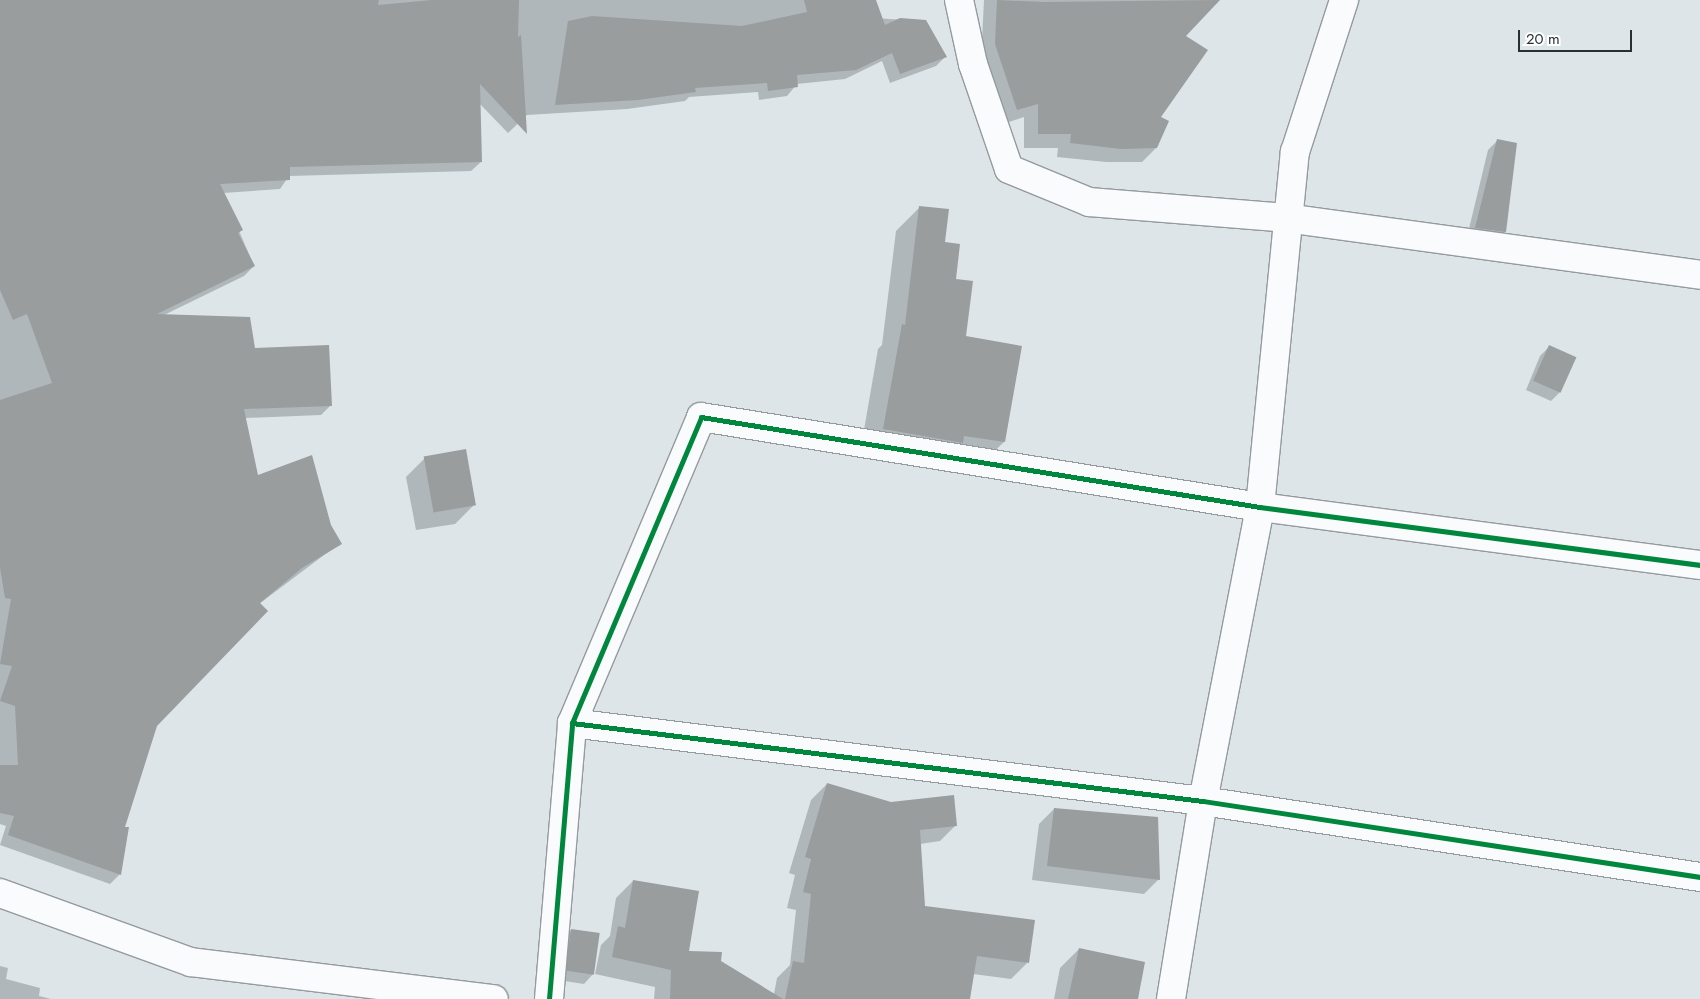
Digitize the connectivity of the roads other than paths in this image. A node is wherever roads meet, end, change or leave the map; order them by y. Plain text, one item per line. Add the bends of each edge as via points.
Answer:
1 (959, 0) edge
2 (1344, 0) edge
3 (1286, 218) junction
4 (1700, 275) edge
5 (1260, 507) junction
6 (1700, 565) edge
7 (572, 723) junction
8 (1204, 801) junction
9 (1700, 877) edge
10 (0, 893) edge
11 (494, 999) edge
12 (549, 999) edge
13 (1171, 999) edge

1 - 3 street via 973,64 1009,169 1090,202
2 - 3 street via 1294,152
3 - 4 street
3 - 5 street
5 - 6 street
5 - 7 street via 702,417
5 - 8 street
7 - 8 street
7 - 12 street
8 - 9 street
8 - 13 street
10 - 11 street via 191,962

